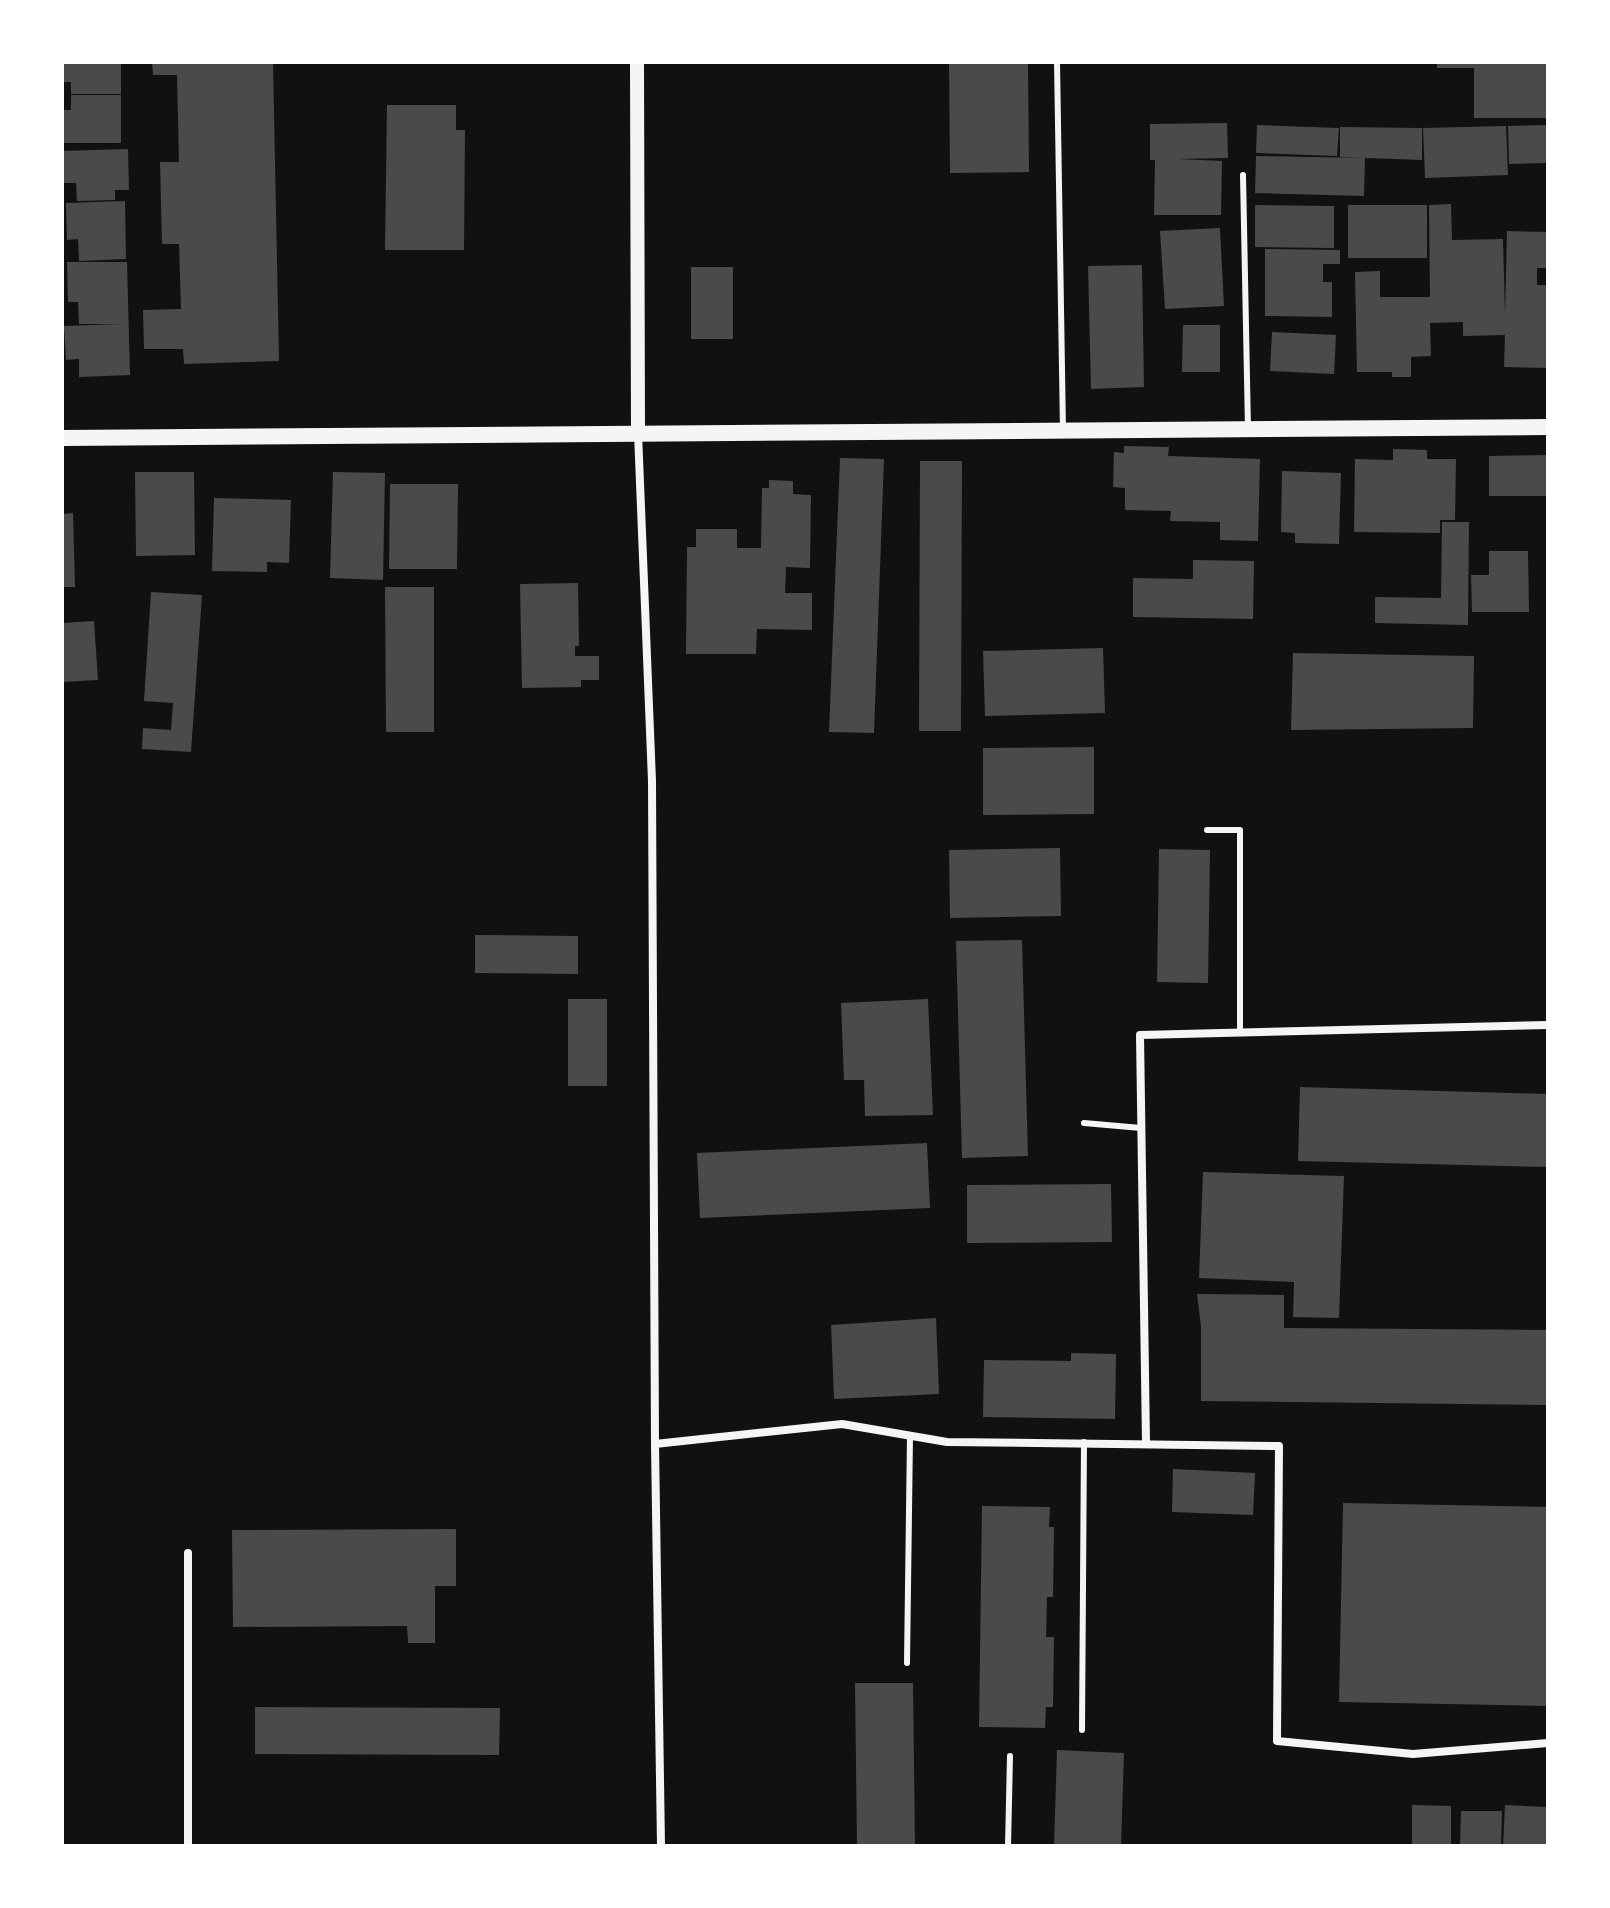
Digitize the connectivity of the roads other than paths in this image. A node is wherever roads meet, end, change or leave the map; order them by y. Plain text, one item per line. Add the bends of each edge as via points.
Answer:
1 (637, 62) edge
2 (1057, 62) edge
3 (1243, 175) dead end
4 (1548, 427) edge
5 (1248, 429) junction
6 (1063, 430) junction
7 (638, 433) junction
8 (62, 438) edge
9 (1207, 830) dead end
10 (1548, 1025) edge
11 (1240, 1033) junction
12 (1084, 1123) dead end
13 (1141, 1128) junction
14 (910, 1436) junction
15 (1084, 1442) junction
16 (1146, 1442) junction
17 (655, 1444) junction
18 (188, 1553) dead end
19 (907, 1663) dead end
20 (1082, 1730) dead end
21 (1548, 1743) edge
22 (1010, 1756) dead end
23 (188, 1846) edge
24 (661, 1846) edge
25 (1008, 1846) edge

1 - 7 street
2 - 6 lane
3 - 5 lane
4 - 5 main road
5 - 6 main road
6 - 7 main road
7 - 8 main road
7 - 17 street via 652,781
9 - 11 lane via 1240,830
10 - 11 street
11 - 13 street via 1140,1035
12 - 13 lane
13 - 16 street
14 - 15 street via 947,1442
14 - 17 street via 842,1424
14 - 19 lane
15 - 16 street
15 - 20 lane
16 - 21 street via 1279,1446 1277,1741 1413,1754
17 - 24 street
18 - 23 street
22 - 25 lane

